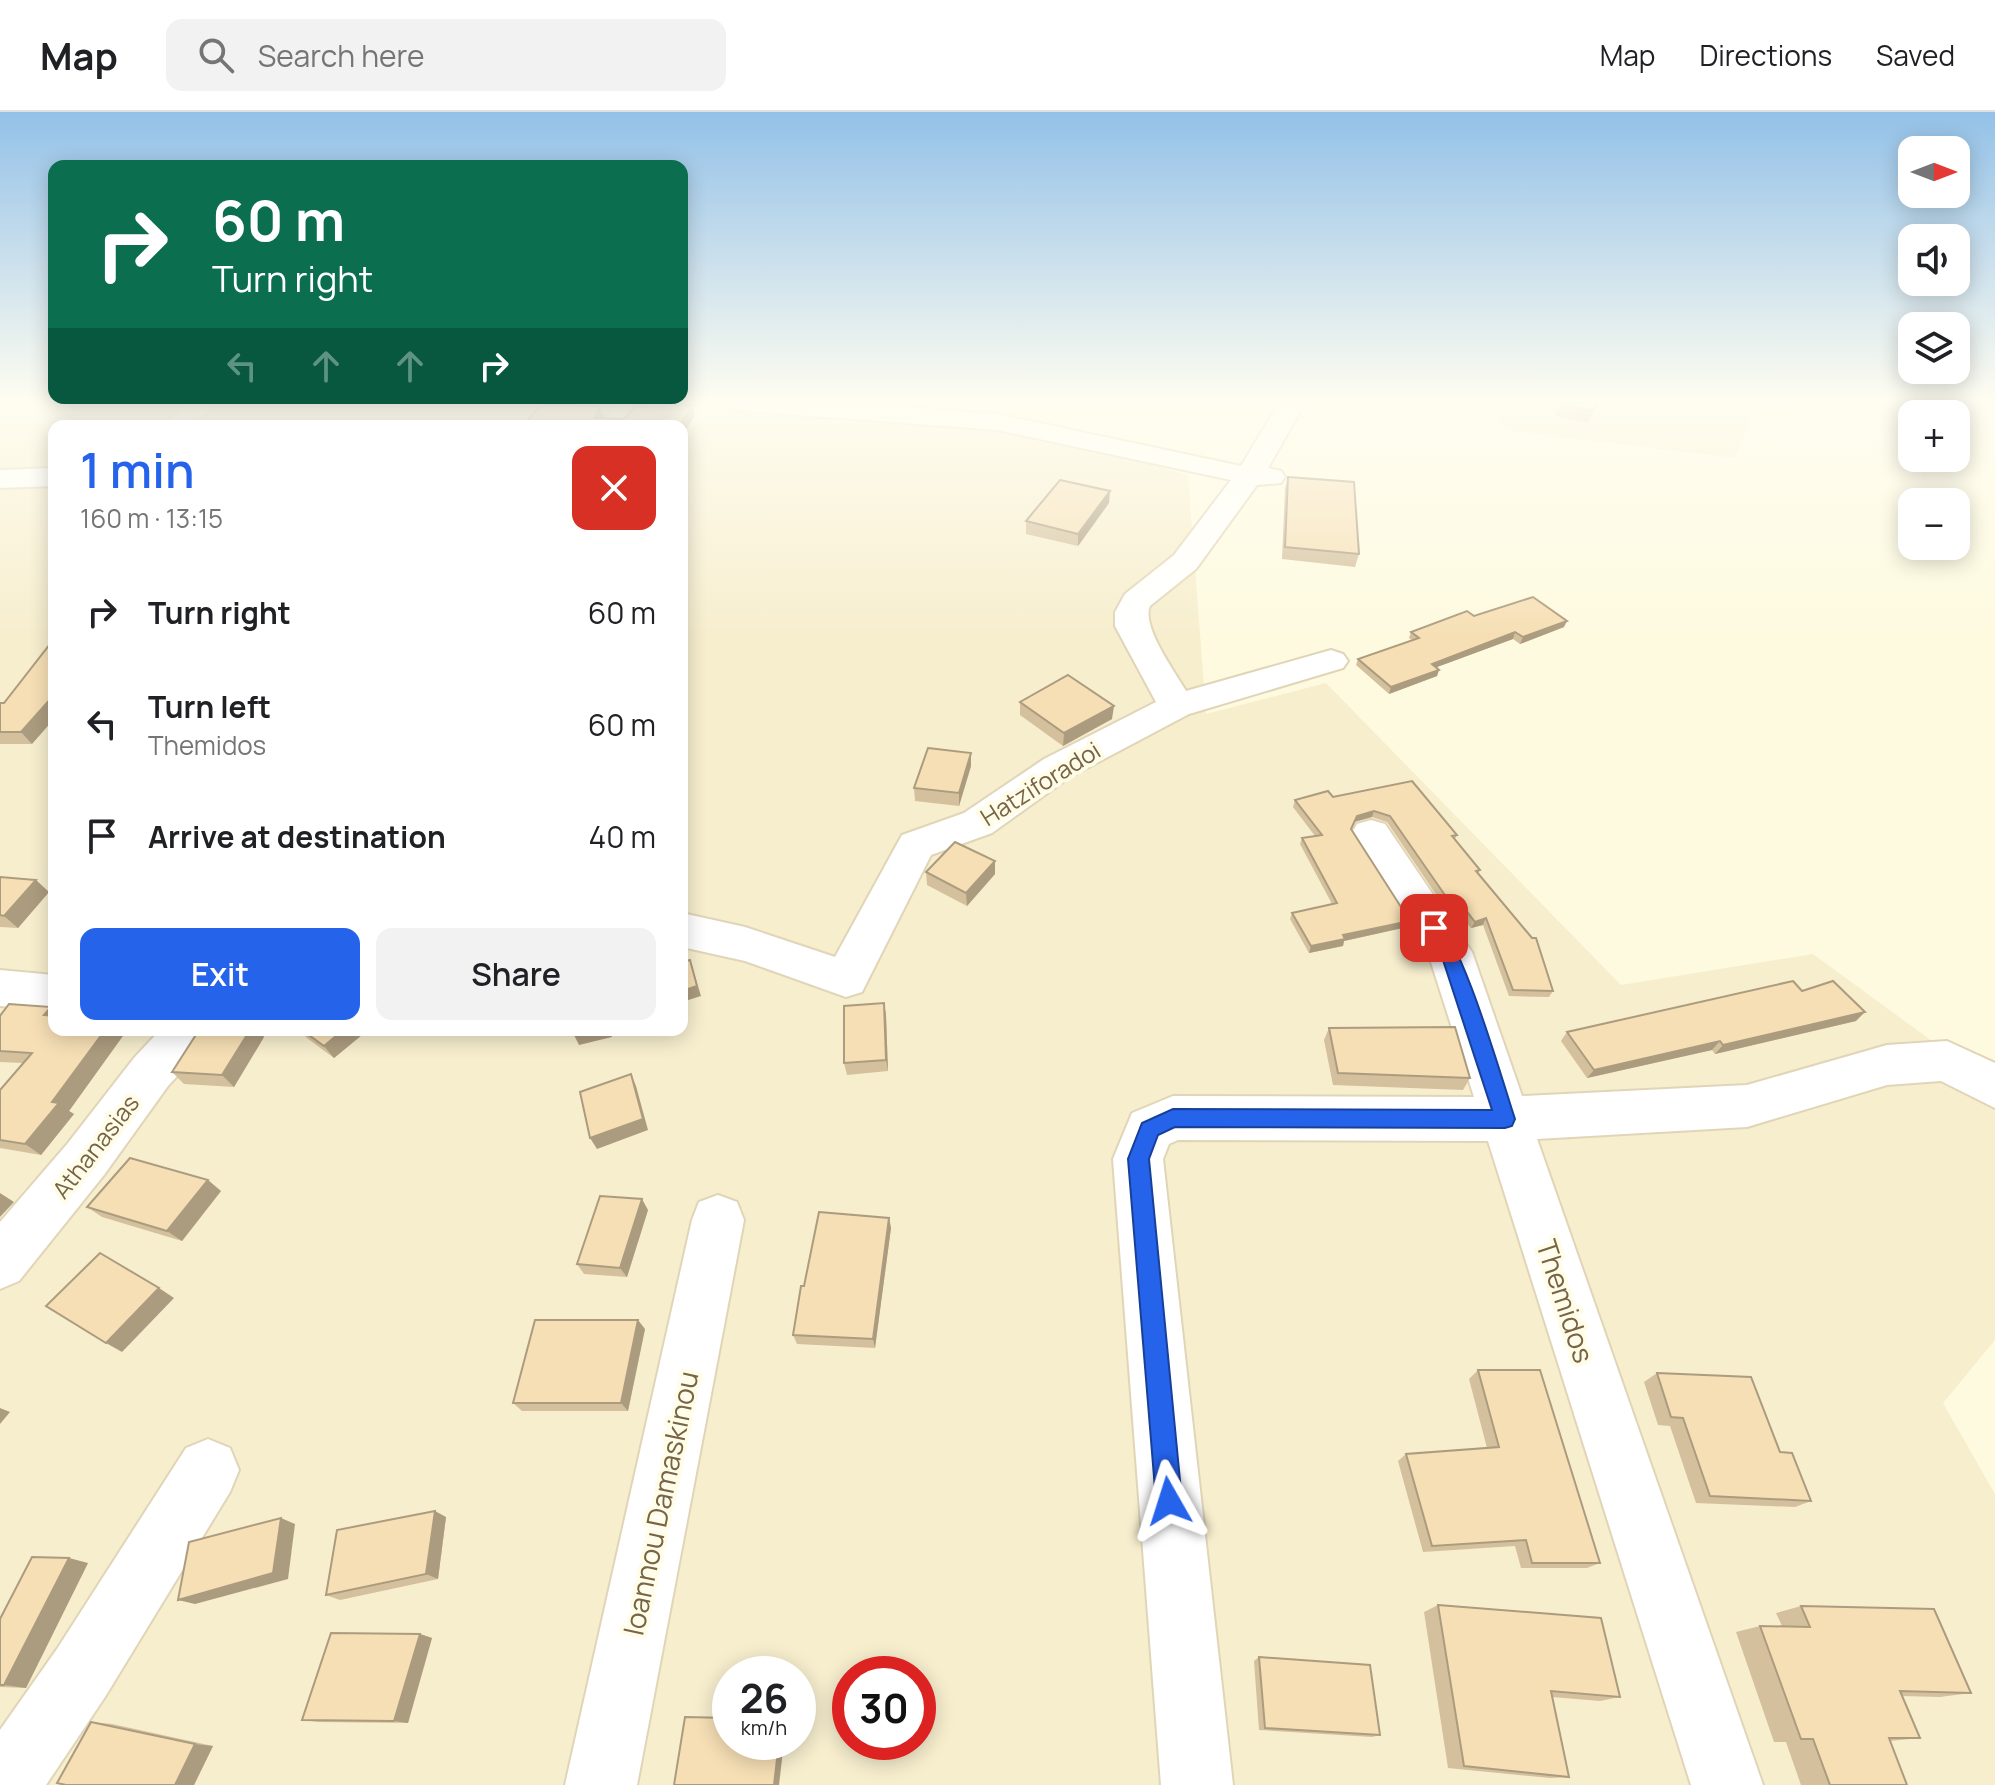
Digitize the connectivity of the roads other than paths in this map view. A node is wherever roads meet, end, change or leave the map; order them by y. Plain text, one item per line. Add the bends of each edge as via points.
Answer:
1 (1256, 481) edge
2 (1331, 661) dead end
3 (1176, 706) junction
4 (1371, 834) dead end
5 (688, 931) edge
6 (0, 988) edge
7 (48, 992) edge
8 (184, 1036) edge
9 (1995, 1087) edge
10 (1505, 1119) junction
11 (718, 1220) dead end
12 (0, 1263) edge
13 (208, 1470) dead end
14 (4, 1785) edge
15 (601, 1785) edge
16 (1197, 1785) edge
17 (1727, 1785) edge

1 - 3 street via 1185,562 1147,591 1131,612 1132,626
2 - 3 street, Hatziforadoi
3 - 5 street, Hatziforadoi via 1057,768 978,823 916,845 846,979 765,949
4 - 10 street, Themidos via 1450,952
6 - 7 street
8 - 12 street, Athanasias
9 - 10 street via 1947,1061 1887,1065 1747,1106
10 - 16 street via 1173,1118 1150,1129 1138,1159 1139,1174
10 - 17 street, Themidos
11 - 15 street, Ioannou Damaskinou
13 - 14 street

